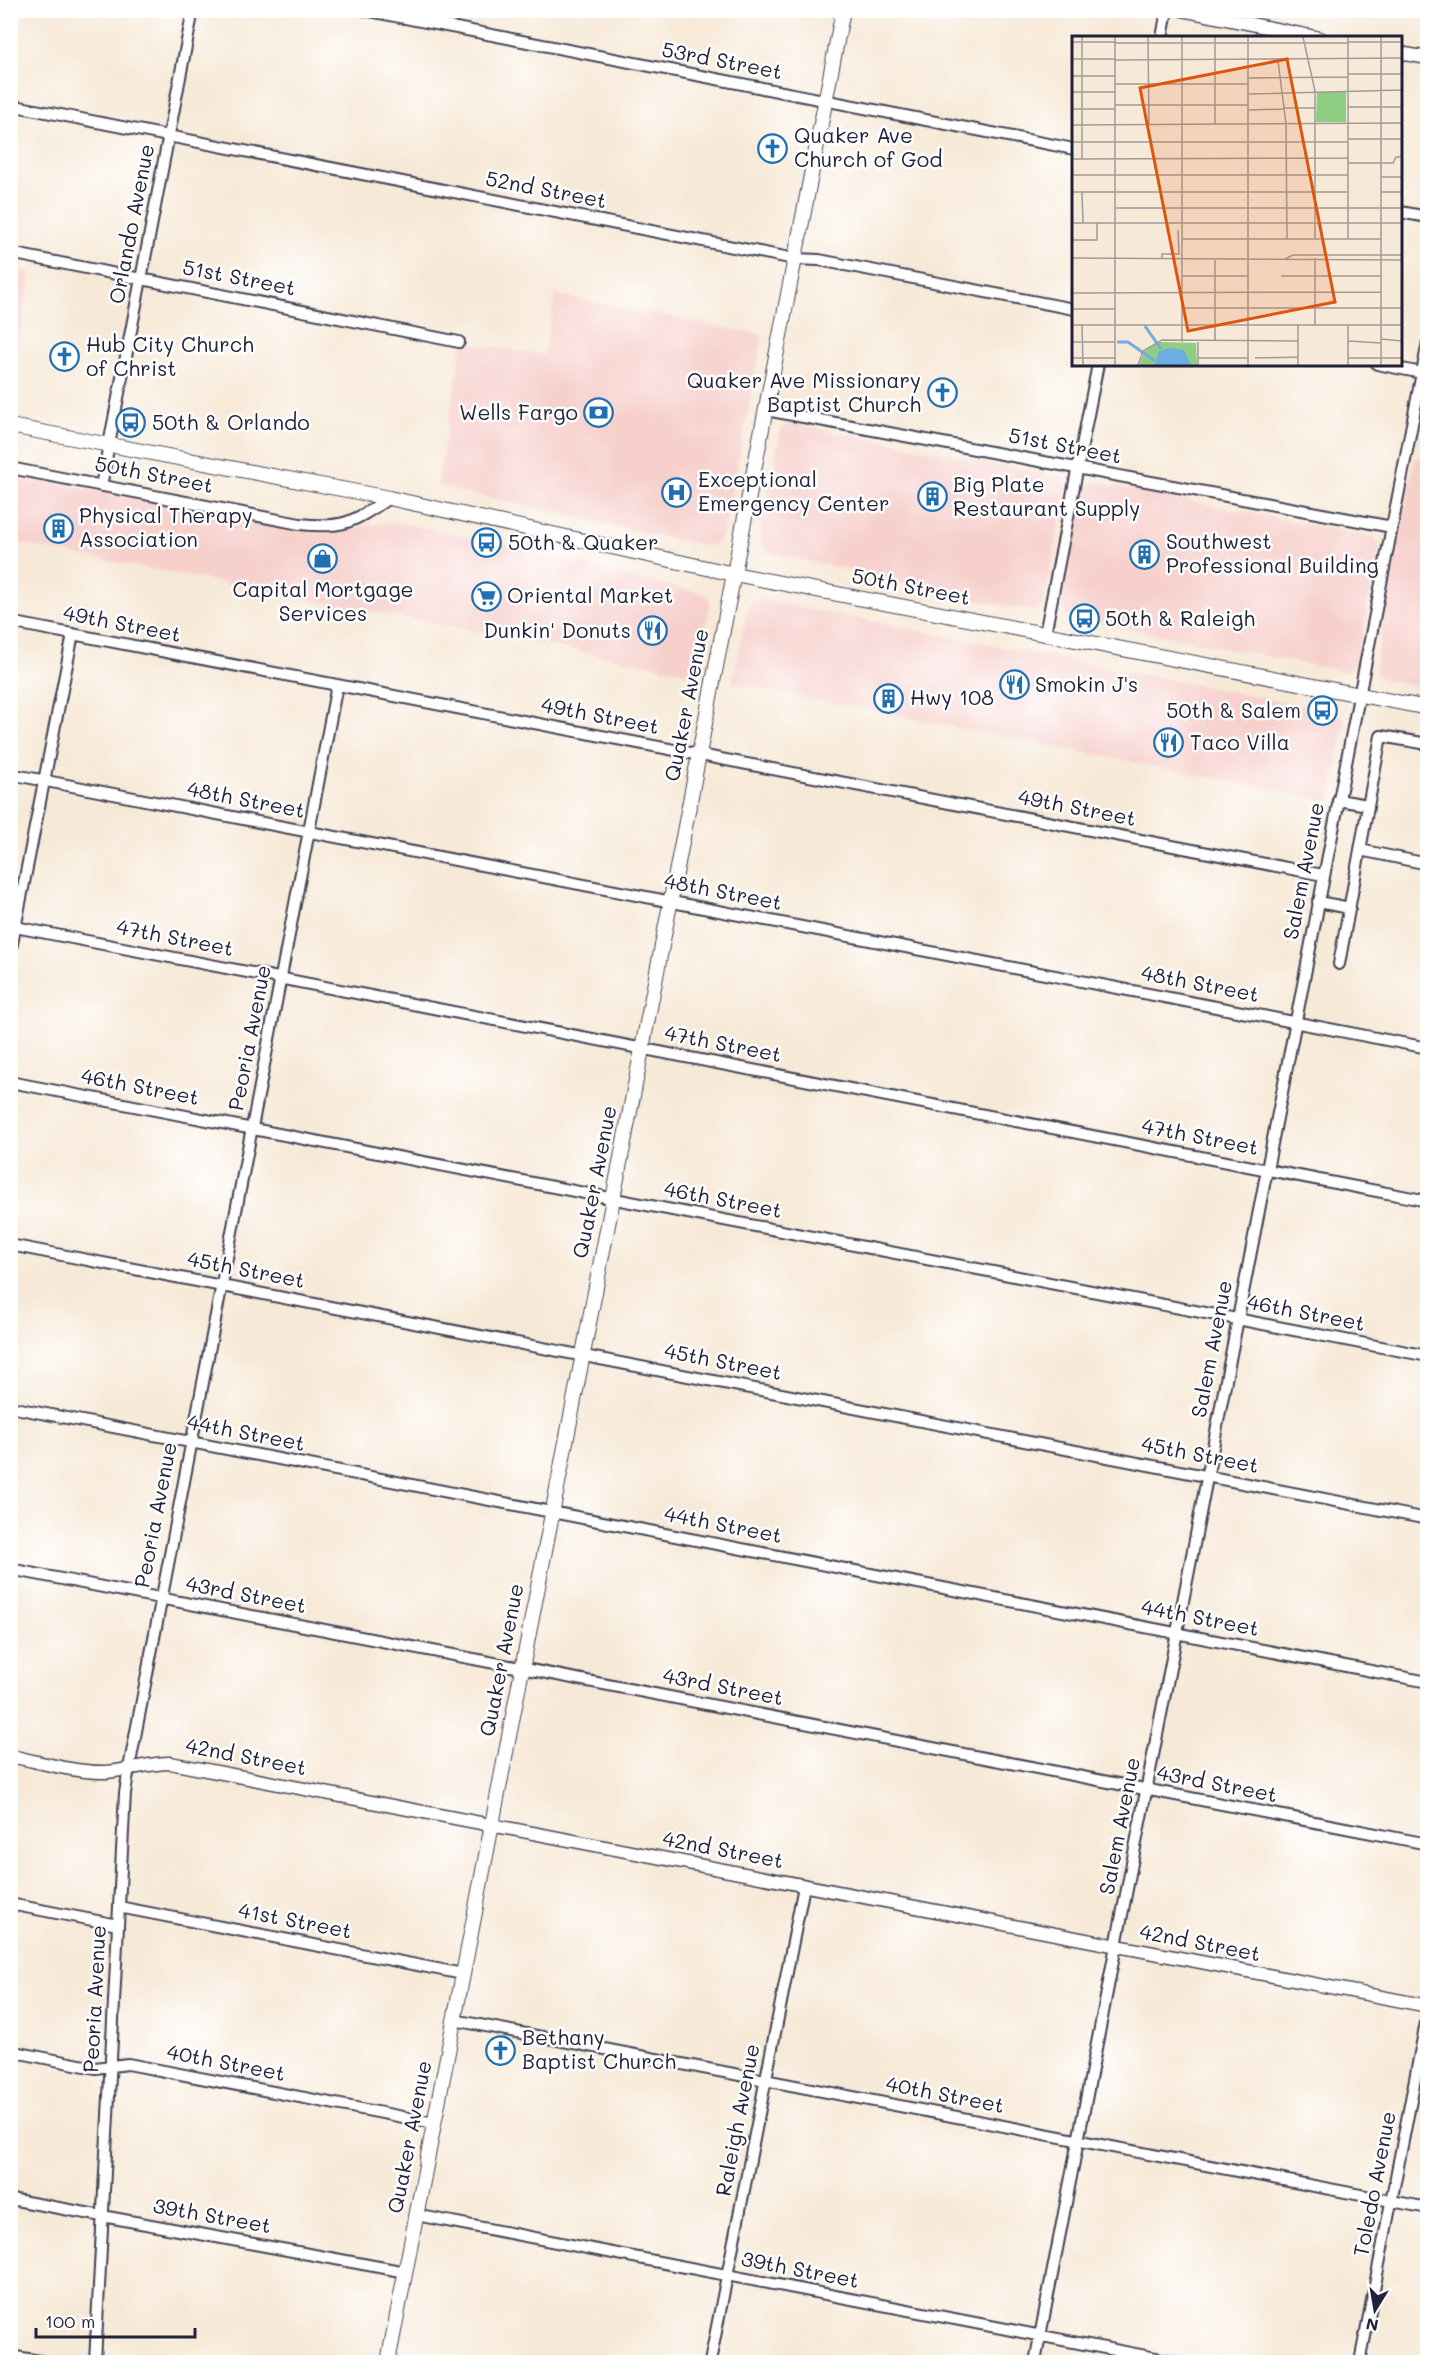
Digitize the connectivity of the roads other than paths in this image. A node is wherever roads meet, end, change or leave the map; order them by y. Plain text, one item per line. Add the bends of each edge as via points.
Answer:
1 (193, 10) edge
2 (364, 10) edge
3 (843, 10) edge
4 (1167, 10) edge
5 (1182, 10) edge
6 (1162, 36) edge
7 (1310, 36) edge
8 (1402, 53) edge
9 (1428, 58) edge
10 (826, 101) junction
11 (10, 105) edge
12 (169, 138) junction
13 (1072, 148) edge
14 (1402, 212) edge
15 (1428, 217) edge
16 (10, 253) edge
17 (795, 259) junction
18 (141, 278) junction
19 (1072, 309) edge
20 (459, 342) dead end
21 (1428, 342) edge
22 (1098, 366) edge
23 (1388, 366) edge
24 (1425, 373) edge
25 (766, 410) junction
26 (10, 426) edge
27 (110, 445) junction
28 (10, 468) edge
29 (1078, 468) junction
30 (101, 486) junction
31 (389, 498) junction
32 (1392, 527) junction
33 (734, 574) junction
34 (10, 622) edge
35 (73, 634) junction
36 (1045, 634) junction
37 (337, 685) junction
38 (1358, 695) junction
39 (1428, 708) edge
40 (1428, 744) edge
41 (699, 755) junction
42 (10, 774) edge
43 (44, 780) junction
44 (1338, 800) junction
45 (1368, 805) junction
46 (309, 832) junction
47 (1360, 850) junction
48 (1428, 864) edge
49 (1323, 875) junction
50 (670, 902) junction
51 (1318, 902) junction
52 (1350, 908) junction
53 (13, 927) edge
54 (10, 954) edge
55 (1340, 964) dead end
56 (281, 978) junction
57 (1294, 1023) junction
58 (642, 1048) junction
59 (1428, 1048) edge
60 (10, 1082) edge
61 (252, 1129) junction
62 (1266, 1170) junction
63 (613, 1198) junction
64 (1428, 1201) edge
65 (10, 1245) edge
66 (221, 1285) junction
67 (1238, 1319) junction
68 (583, 1355) junction
69 (1428, 1356) edge
70 (10, 1407) edge
71 (190, 1442) junction
72 (1208, 1476) junction
73 (552, 1512) junction
74 (1428, 1519) edge
75 (10, 1569) edge
76 (160, 1598) junction
77 (1177, 1633) junction
78 (522, 1668) junction
79 (1428, 1682) edge
80 (10, 1756) edge
81 (129, 1768) junction
82 (1147, 1790) junction
83 (492, 1825) junction
84 (1428, 1844) edge
85 (804, 1886) junction
86 (10, 1904) edge
87 (119, 1907) junction
88 (118, 1925) junction
89 (1116, 1946) junction
90 (463, 1974) junction
91 (1428, 2007) edge
92 (1428, 2012) edge
93 (454, 2020) junction
94 (10, 2051) edge
95 (111, 2066) junction
96 (766, 2080) junction
97 (434, 2123) junction
98 (1078, 2140) junction
99 (10, 2199) edge
100 (1391, 2201) junction
101 (1428, 2208) edge
102 (416, 2215) junction
103 (103, 2216) junction
104 (406, 2272) junction
105 (727, 2276) junction
106 (1041, 2336) junction
107 (10, 2356) edge
108 (46, 2362) edge
109 (95, 2362) edge
110 (388, 2362) edge
111 (711, 2362) edge
112 (1035, 2362) edge
113 (1177, 2362) edge
114 (1360, 2362) edge

1 - 12 street, Orlando Avenue
2 - 10 street, 53rd Street
3 - 10 main road, Quaker Avenue
4 - 6 street
5 - 7 street
8 - 9 street
10 - 13 street, 53rd Street
10 - 17 main road, Quaker Avenue
11 - 12 street, 52nd Street
12 - 17 street, 52nd Street
12 - 18 street, Orlando Avenue
14 - 15 street
16 - 18 street, 51st Street
17 - 19 street, 52nd Street via 819,260
17 - 25 main road, Quaker Avenue
18 - 20 street, 51st Street
18 - 27 street, Orlando Avenue
21 - 24 street, Salem Avenue
22 - 29 street
23 - 24 street
24 - 32 street, Salem Avenue
25 - 29 street, 51st Street
25 - 33 main road, Quaker Avenue
26 - 27 main road, 50th Street
27 - 30 street, Orlando Avenue
27 - 31 main road, 50th Street
28 - 30 street, 50th Street
29 - 32 street, 51st Street
29 - 36 street
30 - 31 street, 50th Street via 326,527 358,519
31 - 33 main road, 50th Street
32 - 38 street, Salem Avenue
33 - 36 main road, 50th Street
33 - 41 main road, Quaker Avenue
34 - 35 street, 49th Street
35 - 37 street, 49th Street
35 - 43 street
36 - 38 main road, 50th Street
37 - 41 street, 49th Street
37 - 46 street, Peoria Avenue
38 - 39 main road, 50th Street
38 - 44 street, Salem Avenue
40 - 45 street via 1381,736
41 - 49 street, 49th Street
41 - 50 main road, Quaker Avenue
42 - 43 street, 48th Street
43 - 46 street, 48th Street
43 - 53 street
44 - 45 street
44 - 49 street, Salem Avenue
45 - 47 street
46 - 50 street, 48th Street
46 - 56 street, Peoria Avenue
47 - 48 street
47 - 52 street
49 - 51 street, Salem Avenue
50 - 57 street, 48th Street
50 - 58 main road, Quaker Avenue
51 - 52 street
51 - 57 street, Salem Avenue
52 - 55 street
53 - 54 street
53 - 56 street, 47th Street
56 - 58 street, 47th Street
56 - 61 street, Peoria Avenue
57 - 59 street, 48th Street
57 - 62 street, Salem Avenue
58 - 62 street, 47th Street
58 - 63 main road, Quaker Avenue
60 - 61 street, 46th Street
61 - 63 street, 46th Street
61 - 66 street, Peoria Avenue
62 - 64 street, 47th Street
62 - 67 street, Salem Avenue
63 - 67 street, 46th Street
63 - 68 main road, Quaker Avenue
65 - 66 street, 45th Street
66 - 68 street, 45th Street
66 - 71 street, Peoria Avenue
67 - 69 street, 46th Street
67 - 72 street, Salem Avenue
68 - 72 street, 45th Street
68 - 73 main road, Quaker Avenue
70 - 71 street, 44th Street
71 - 73 street, 44th Street
71 - 76 street, Peoria Avenue
72 - 74 street, 45th Street
72 - 77 street, Salem Avenue
73 - 77 street, 44th Street
73 - 78 main road, Quaker Avenue
75 - 76 street, 43rd Street
76 - 78 street, 43rd Street
76 - 81 street, Peoria Avenue
77 - 79 street, 44th Street
77 - 82 street, Salem Avenue
78 - 82 street, 43rd Street
78 - 83 main road, Quaker Avenue
80 - 81 street, 42nd Street via 93,1772
81 - 83 street, 42nd Street via 170,1763
81 - 87 street, Peoria Avenue
82 - 84 street, 43rd Street
82 - 89 street, Salem Avenue
83 - 85 street, 42nd Street
83 - 90 main road, Quaker Avenue
85 - 89 street, 42nd Street
85 - 96 street, Raleigh Avenue
86 - 88 street
87 - 88 street, Peoria Avenue
87 - 90 street, 41st Street
88 - 95 street, Peoria Avenue
89 - 91 street, 42nd Street
89 - 98 street, Salem Avenue
90 - 93 main road, Quaker Avenue
92 - 100 street, Toledo Avenue
93 - 96 street, 40th Street
93 - 97 main road, Quaker Avenue
94 - 95 street, 40th Street via 95,2068
95 - 97 street, 40th Street via 128,2064
95 - 103 street, Peoria Avenue
96 - 98 street, 40th Street
96 - 105 street, Raleigh Avenue
97 - 102 main road, Quaker Avenue
98 - 100 street, 40th Street
98 - 106 street, Salem Avenue
99 - 103 street, 39th Street
100 - 101 street, 40th Street
100 - 114 street, Toledo Avenue
102 - 104 main road, Quaker Avenue
102 - 105 street, 39th Street
103 - 104 street, 39th Street
103 - 109 street, Peoria Avenue
104 - 110 main road, Quaker Avenue
105 - 106 street, 39th Street
105 - 111 street, Raleigh Avenue
106 - 112 street, Salem Avenue
106 - 113 street, 39th Street
107 - 108 street

